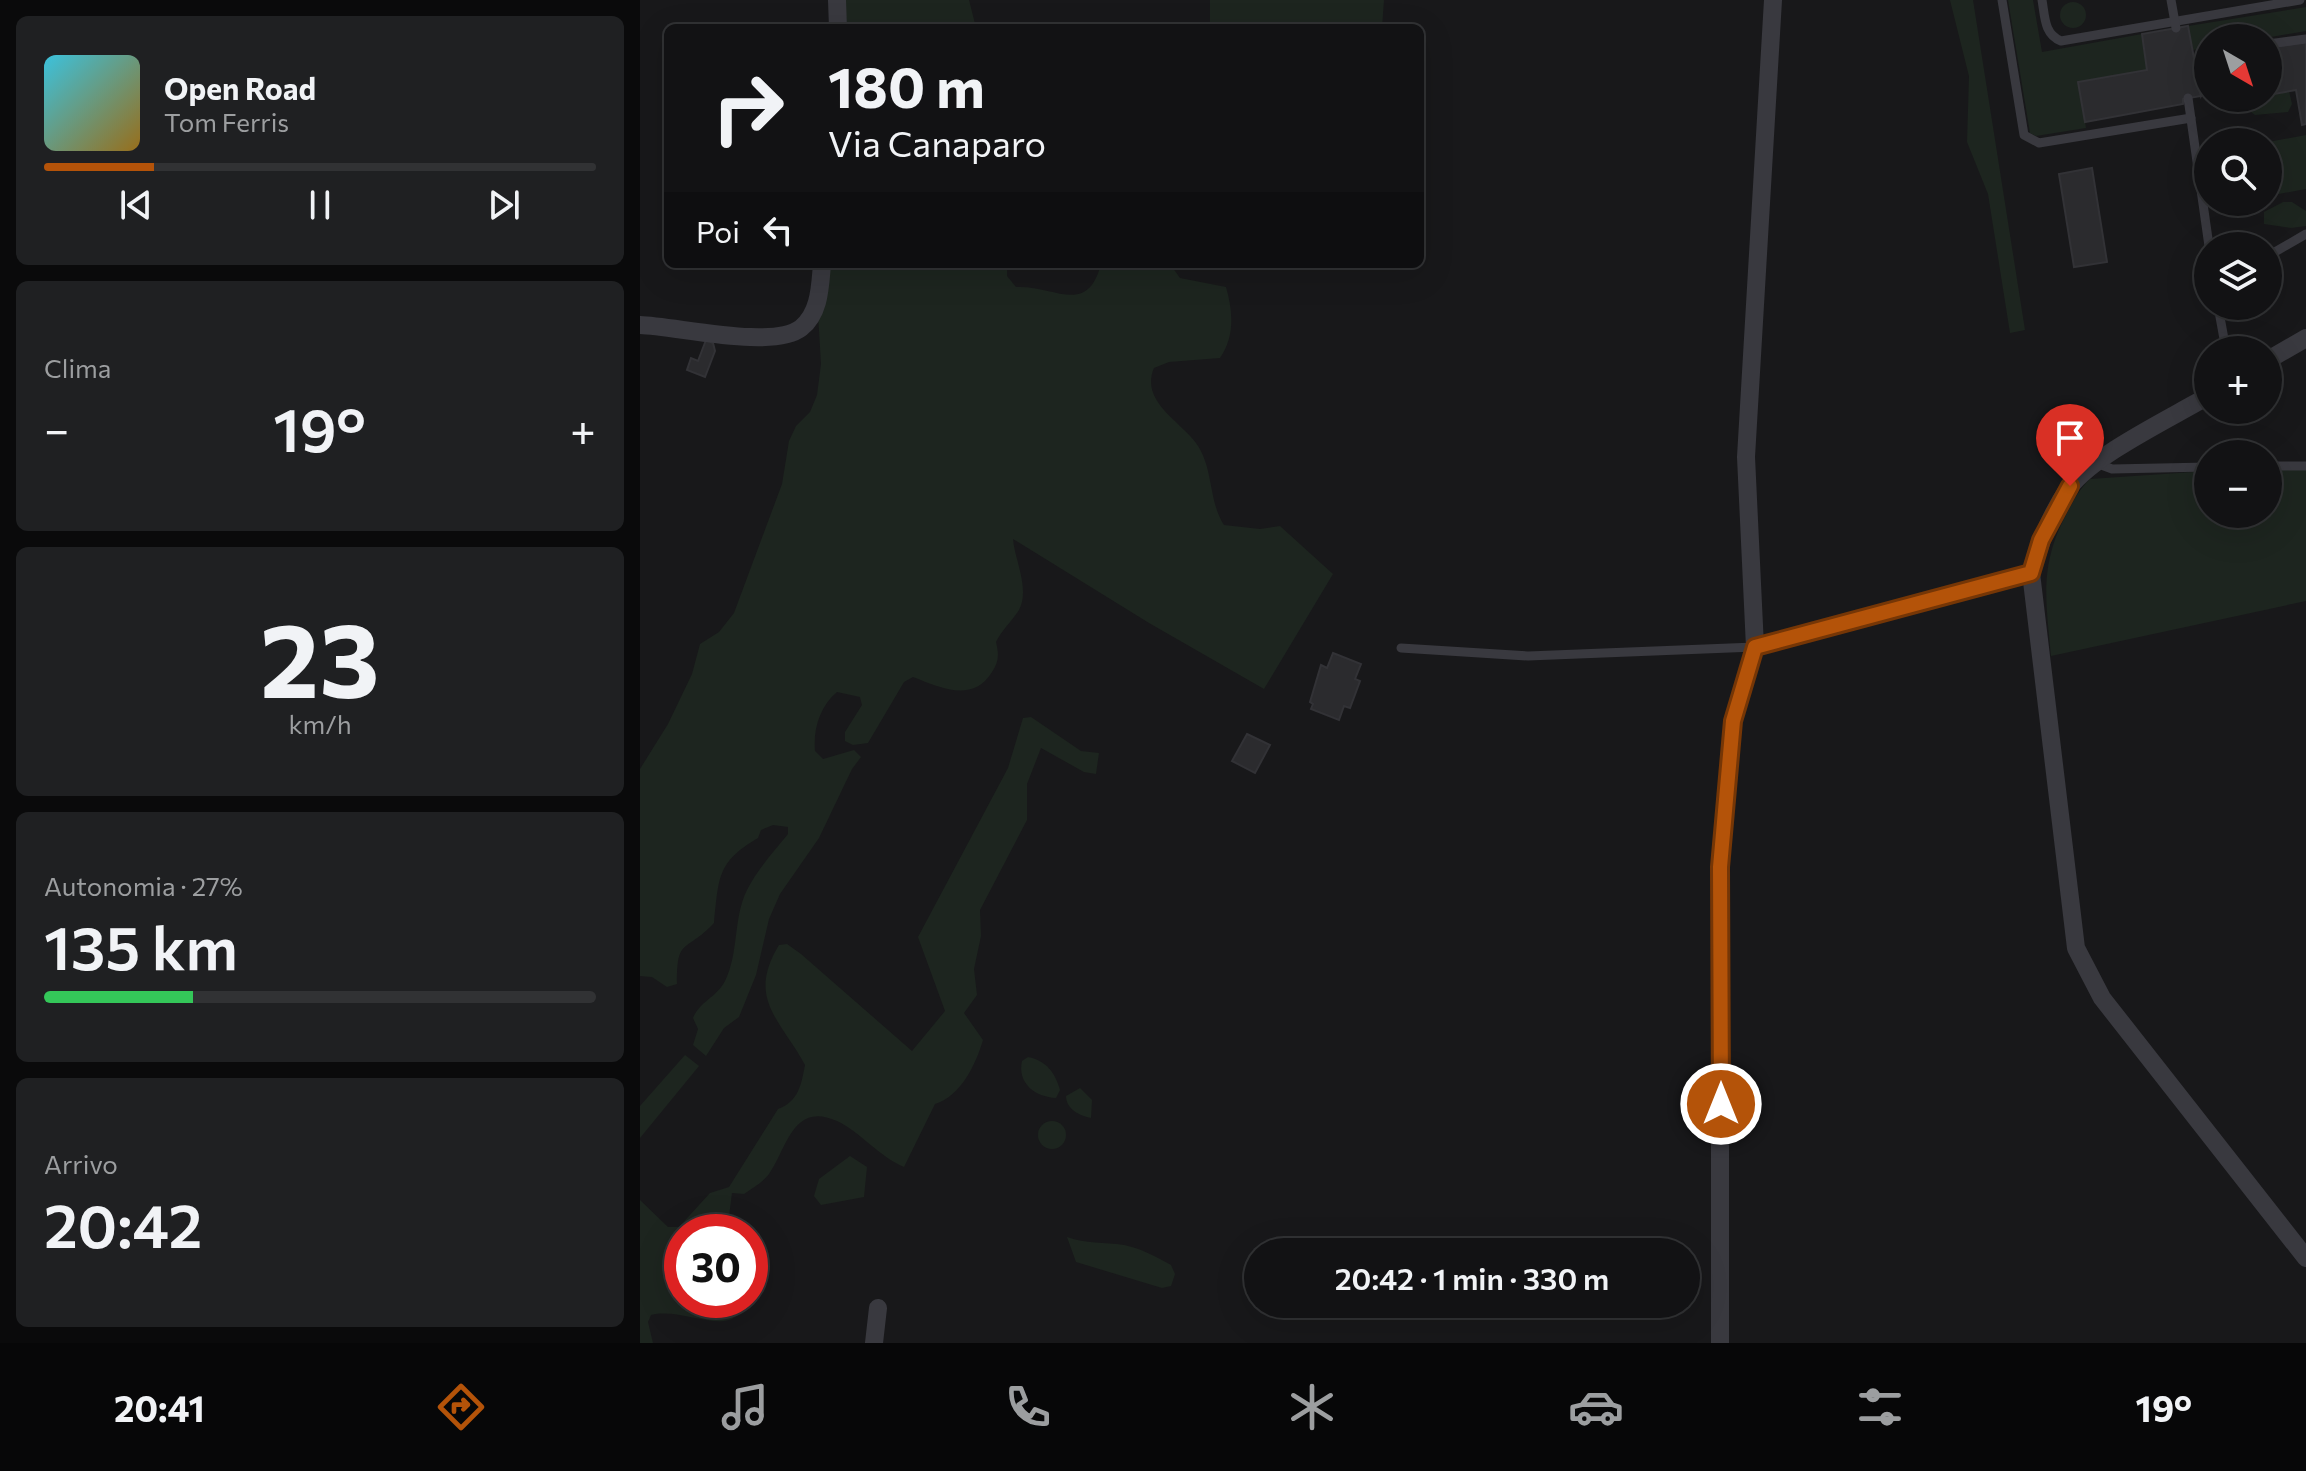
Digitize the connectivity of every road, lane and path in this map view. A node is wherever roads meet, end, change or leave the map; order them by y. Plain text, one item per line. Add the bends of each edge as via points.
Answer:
1 (837, 0) edge
2 (1773, 0) edge
3 (2002, 0) edge
4 (2042, 0) edge
5 (2171, 0) edge
6 (2300, 0) edge
7 (2175, 23) junction
8 (838, 24) edge
9 (2306, 39) edge
10 (2282, 42) edge
11 (2188, 98) dead end
12 (2191, 118) junction
13 (2207, 232) edge
14 (2306, 234) edge
15 (2282, 248) edge
16 (822, 268) edge
17 (640, 325) edge
18 (2306, 338) edge
19 (2282, 352) edge
20 (2194, 404) edge
21 (2096, 463) junction
22 (2282, 466) edge
23 (2306, 466) edge
24 (2194, 467) edge
25 (2031, 573) junction
26 (1755, 647) junction
27 (1401, 648) dead end
28 (2306, 1258) edge
29 (878, 1308) dead end
30 (874, 1343) edge
31 (1720, 1343) edge

1 - 8 street
2 - 26 street via 1746,457
3 - 12 lane via 2024,135 2039,143
4 - 7 lane via 2047,29 2061,41
5 - 7 lane
6 - 7 lane
9 - 10 lane
11 - 12 lane
12 - 13 lane
14 - 15 lane
16 - 17 street via 817,304 801,328 788,334 725,336
18 - 19 street
20 - 21 street
21 - 24 lane via 2112,469
21 - 25 street via 2070,486 2057,507
22 - 23 lane
25 - 26 street
25 - 28 street via 2076,948 2102,998
26 - 27 lane via 1528,656
26 - 31 street via 1733,721 1720,867
29 - 30 street

